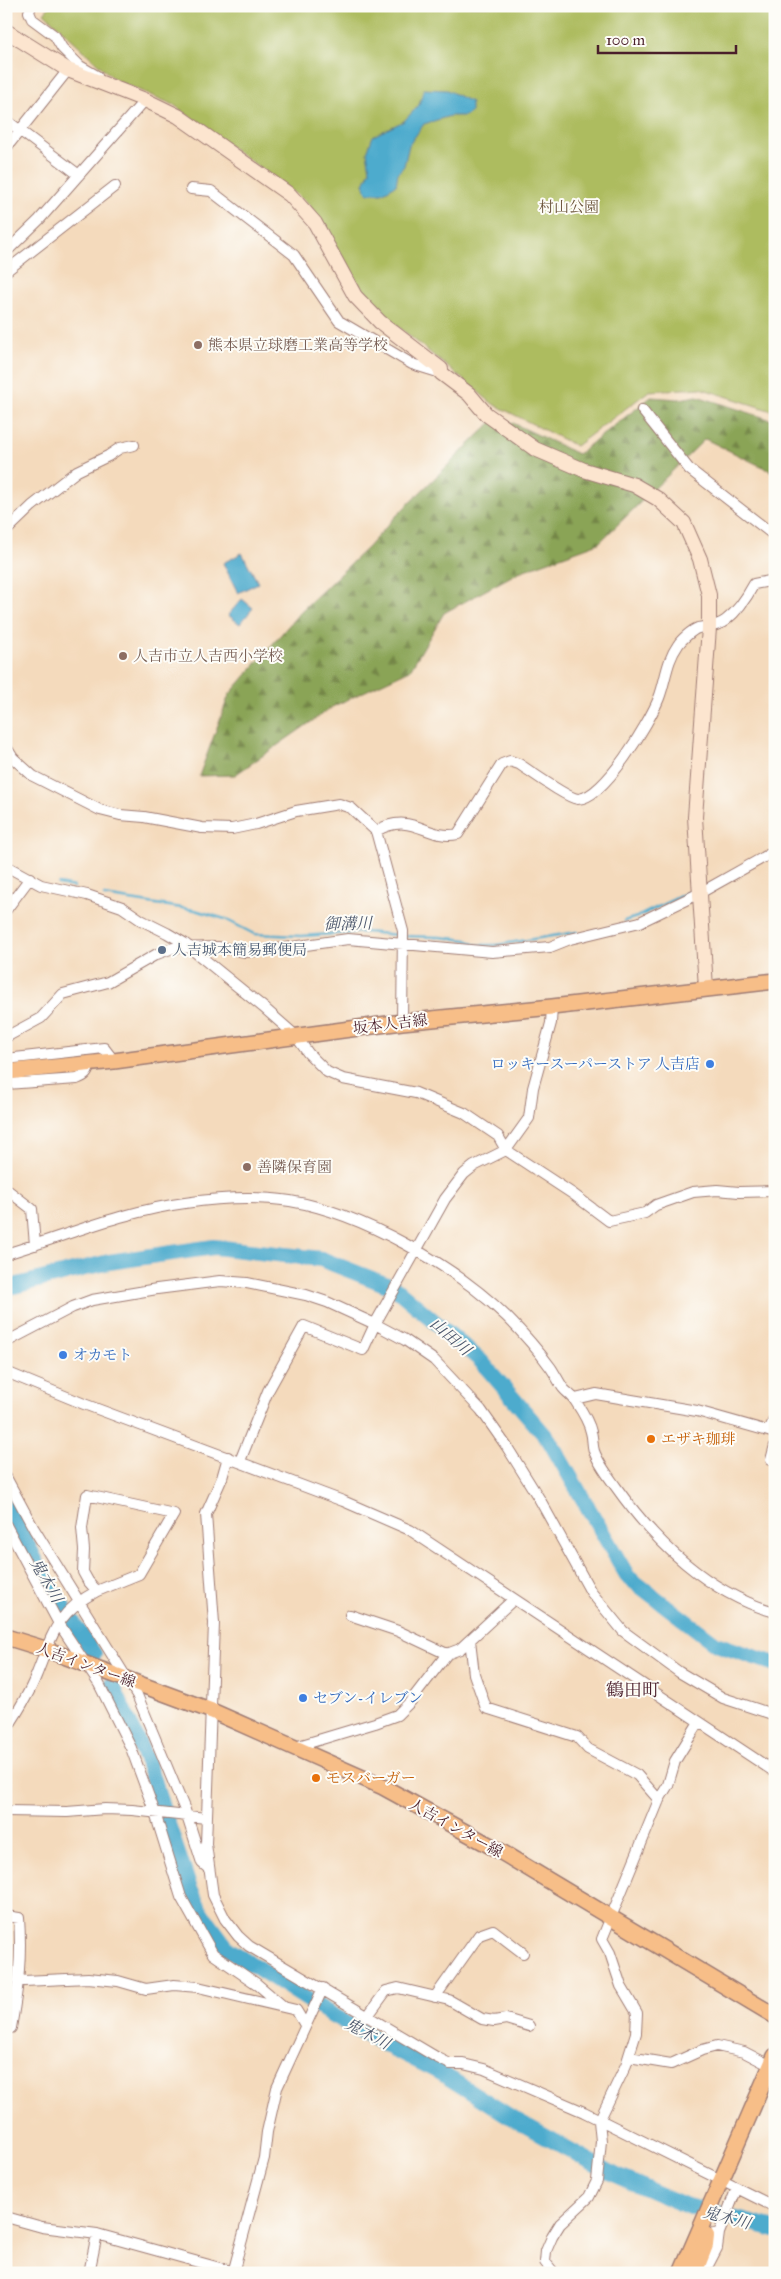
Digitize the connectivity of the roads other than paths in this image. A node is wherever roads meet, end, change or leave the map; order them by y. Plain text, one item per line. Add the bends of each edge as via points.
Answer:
1 (31, 6) edge
2 (6, 31) edge
3 (68, 70) junction
4 (113, 88) junction
5 (145, 100) junction
6 (6, 120) edge
7 (20, 130) junction
8 (6, 148) edge
9 (79, 175) junction
10 (115, 186) dead end
11 (191, 189) dead end
12 (6, 252) edge
13 (6, 271) edge
14 (441, 373) junction
15 (642, 410) dead end
16 (134, 445) dead end
17 (6, 532) edge
18 (775, 536) edge
19 (775, 580) edge
20 (709, 628) junction
21 (6, 746) edge
22 (376, 830) junction
23 (775, 850) edge
24 (6, 866) edge
25 (30, 878) junction
26 (700, 893) junction
27 (6, 910) edge
28 (404, 946) junction
29 (189, 948) junction
30 (775, 981) edge
31 (706, 988) junction
32 (552, 1007) junction
33 (402, 1022) junction
34 (296, 1036) junction
35 (6, 1037) edge
36 (6, 1059) edge
37 (114, 1061) junction
38 (89, 1064) junction
39 (6, 1072) edge
40 (6, 1084) edge
41 (506, 1150) junction
42 (6, 1189) edge
43 (775, 1191) edge
44 (35, 1245) junction
45 (417, 1252) junction
46 (6, 1254) edge
47 (375, 1324) junction
48 (6, 1342) edge
49 (6, 1372) edge
50 (575, 1399) junction
51 (775, 1417) edge
52 (772, 1432) edge
53 (775, 1445) edge
54 (228, 1457) junction
55 (240, 1461) junction
56 (775, 1461) edge
57 (6, 1477) edge
58 (6, 1525) edge
59 (97, 1591) junction
60 (514, 1599) junction
61 (78, 1601) junction
62 (775, 1612) edge
63 (350, 1615) dead end
64 (58, 1622) junction
65 (6, 1638) edge
66 (470, 1640) junction
67 (45, 1649) junction
68 (446, 1654) junction
69 (86, 1664) junction
70 (129, 1680) junction
71 (212, 1711) junction
72 (775, 1715) edge
73 (699, 1722) junction
74 (6, 1730) edge
75 (295, 1747) junction
76 (775, 1772) edge
77 (659, 1800) junction
78 (6, 1811) edge
79 (158, 1814) junction
80 (185, 1816) junction
81 (206, 1818) junction
82 (209, 1869) junction
83 (6, 1916) edge
84 (611, 1918) junction
85 (524, 1953) dead end
86 (20, 1979) junction
87 (323, 1988) junction
88 (435, 1997) junction
89 (283, 2006) junction
90 (775, 2016) edge
91 (367, 2017) junction
92 (305, 2025) junction
93 (529, 2026) dead end
94 (6, 2027) edge
95 (629, 2057) junction
96 (773, 2065) edge
97 (600, 2121) junction
98 (729, 2184) junction
99 (775, 2207) edge
100 (6, 2218) edge
101 (707, 2230) junction
102 (97, 2234) junction
103 (235, 2272) edge
104 (89, 2273) edge
105 (554, 2273) edge
106 (681, 2273) edge
107 (688, 2273) edge
108 (693, 2273) edge
109 (704, 2273) edge

1 - 4 street via 32,19 55,36 80,66
2 - 3 street
3 - 4 street
3 - 7 street
4 - 5 street
5 - 9 street
5 - 14 street via 178,116 290,195 315,222 355,296 380,322
6 - 7 street
7 - 8 street
7 - 9 street
9 - 12 street
10 - 13 street
11 - 14 street via 211,190 294,255 339,321 412,364
14 - 20 street via 469,394 486,414 535,449 584,470 634,485 658,500 684,523 700,560 709,595
15 - 18 street via 689,469
16 - 17 street via 120,448 77,472 32,506
19 - 20 street via 754,584 726,621
20 - 22 street via 696,628 679,644 668,661 660,697 626,757 585,797 578,799 568,795 510,761 502,764 458,834 446,836 412,823 389,823
20 - 26 street via 695,817
21 - 22 street via 13,758 33,776 100,810 120,816 232,830 296,811 339,804 352,808
22 - 28 street via 403,931
23 - 26 street
24 - 25 street
25 - 27 street
25 - 29 street via 40,885 87,895 122,907
26 - 28 street via 640,922 550,947 492,952
26 - 31 street
28 - 29 street via 348,938 246,952 218,946
28 - 33 street
29 - 34 street
29 - 35 street via 172,948 108,982 63,994 41,1018
30 - 31 main road, 坂本人吉線
31 - 32 main road, 坂本人吉線
32 - 33 main road, 坂本人吉線
32 - 41 street via 552,1023 540,1059 529,1118
33 - 34 main road, 坂本人吉線
34 - 37 main road, 坂本人吉線
34 - 41 street via 308,1053 336,1077 416,1093 450,1106 493,1132
36 - 37 street via 104,1048
37 - 38 main road, 坂本人吉線
38 - 39 main road, 坂本人吉線
38 - 40 street via 85,1076 77,1079
41 - 43 street via 610,1221 645,1213 693,1192
41 - 45 street via 464,1174 445,1199
42 - 44 street via 32,1209
44 - 45 street via 122,1216 160,1208 185,1203 260,1199 289,1201 353,1218
44 - 46 street
45 - 47 street
45 - 50 street via 461,1280 506,1316
47 - 48 street via 306,1295 247,1282 220,1281 92,1300
47 - 55 street via 363,1350 304,1326 268,1391
47 - 72 street via 434,1360 481,1410 540,1500 591,1592 623,1631 679,1672 723,1698
49 - 54 street
50 - 52 street via 596,1394 696,1411
50 - 62 street via 591,1430 594,1451 610,1478 663,1545 714,1584 752,1606
51 - 52 street
53 - 56 street via 771,1460
54 - 55 street
54 - 71 street via 206,1514 214,1623
55 - 60 street via 410,1530
57 - 61 street
58 - 64 street
59 - 59 street via 83,1572 82,1528 87,1495 174,1514 139,1574
59 - 61 street
60 - 66 street
60 - 73 street
61 - 64 street
61 - 70 street
63 - 68 street via 398,1631
64 - 67 street
64 - 69 street
65 - 67 main road, 人吉インター線
66 - 68 street
66 - 77 street via 474,1674 486,1708 577,1737 588,1749 638,1776
67 - 69 main road, 人吉インター線
67 - 74 street via 36,1677
68 - 75 street via 397,1714
69 - 70 main road, 人吉インター線
69 - 79 street via 131,1748
70 - 71 main road, 人吉インター線
70 - 80 street
71 - 75 main road, 人吉インター線
71 - 81 street
73 - 76 street
73 - 77 street via 675,1762
75 - 84 main road, 人吉インター線 via 383,1787 498,1850
77 - 84 street
78 - 79 street via 105,1809
79 - 80 street
79 - 89 street via 181,1896 213,1954
80 - 81 street
80 - 82 street via 202,1863
81 - 82 street
82 - 87 street via 213,1895 238,1936 264,1955
83 - 86 street via 20,1918
84 - 90 main road, 人吉インター線
84 - 95 street via 602,1939 621,1986 637,2013 636,2033
85 - 88 street via 494,1930 486,1931 479,1935
86 - 89 street via 88,1978 118,1981 146,1989 174,1985 198,1987
86 - 94 street via 11,2028
87 - 91 street
87 - 92 street
88 - 91 street via 398,1988 386,1991
88 - 93 street via 449,2000 482,2018 506,2019
89 - 92 street via 296,2010
91 - 97 street via 450,2064 484,2070
92 - 103 street via 277,2088 264,2158
95 - 96 street via 671,2064 717,2046 744,2052
95 - 97 street
96 - 98 main road
97 - 98 street
97 - 105 street via 597,2181 589,2197 560,2224 552,2237 544,2256
98 - 99 street
98 - 101 main road
100 - 102 street via 35,2226
101 - 106 main road
101 - 107 main road
101 - 108 highway
101 - 109 street via 716,2248
102 - 103 street
102 - 104 street

